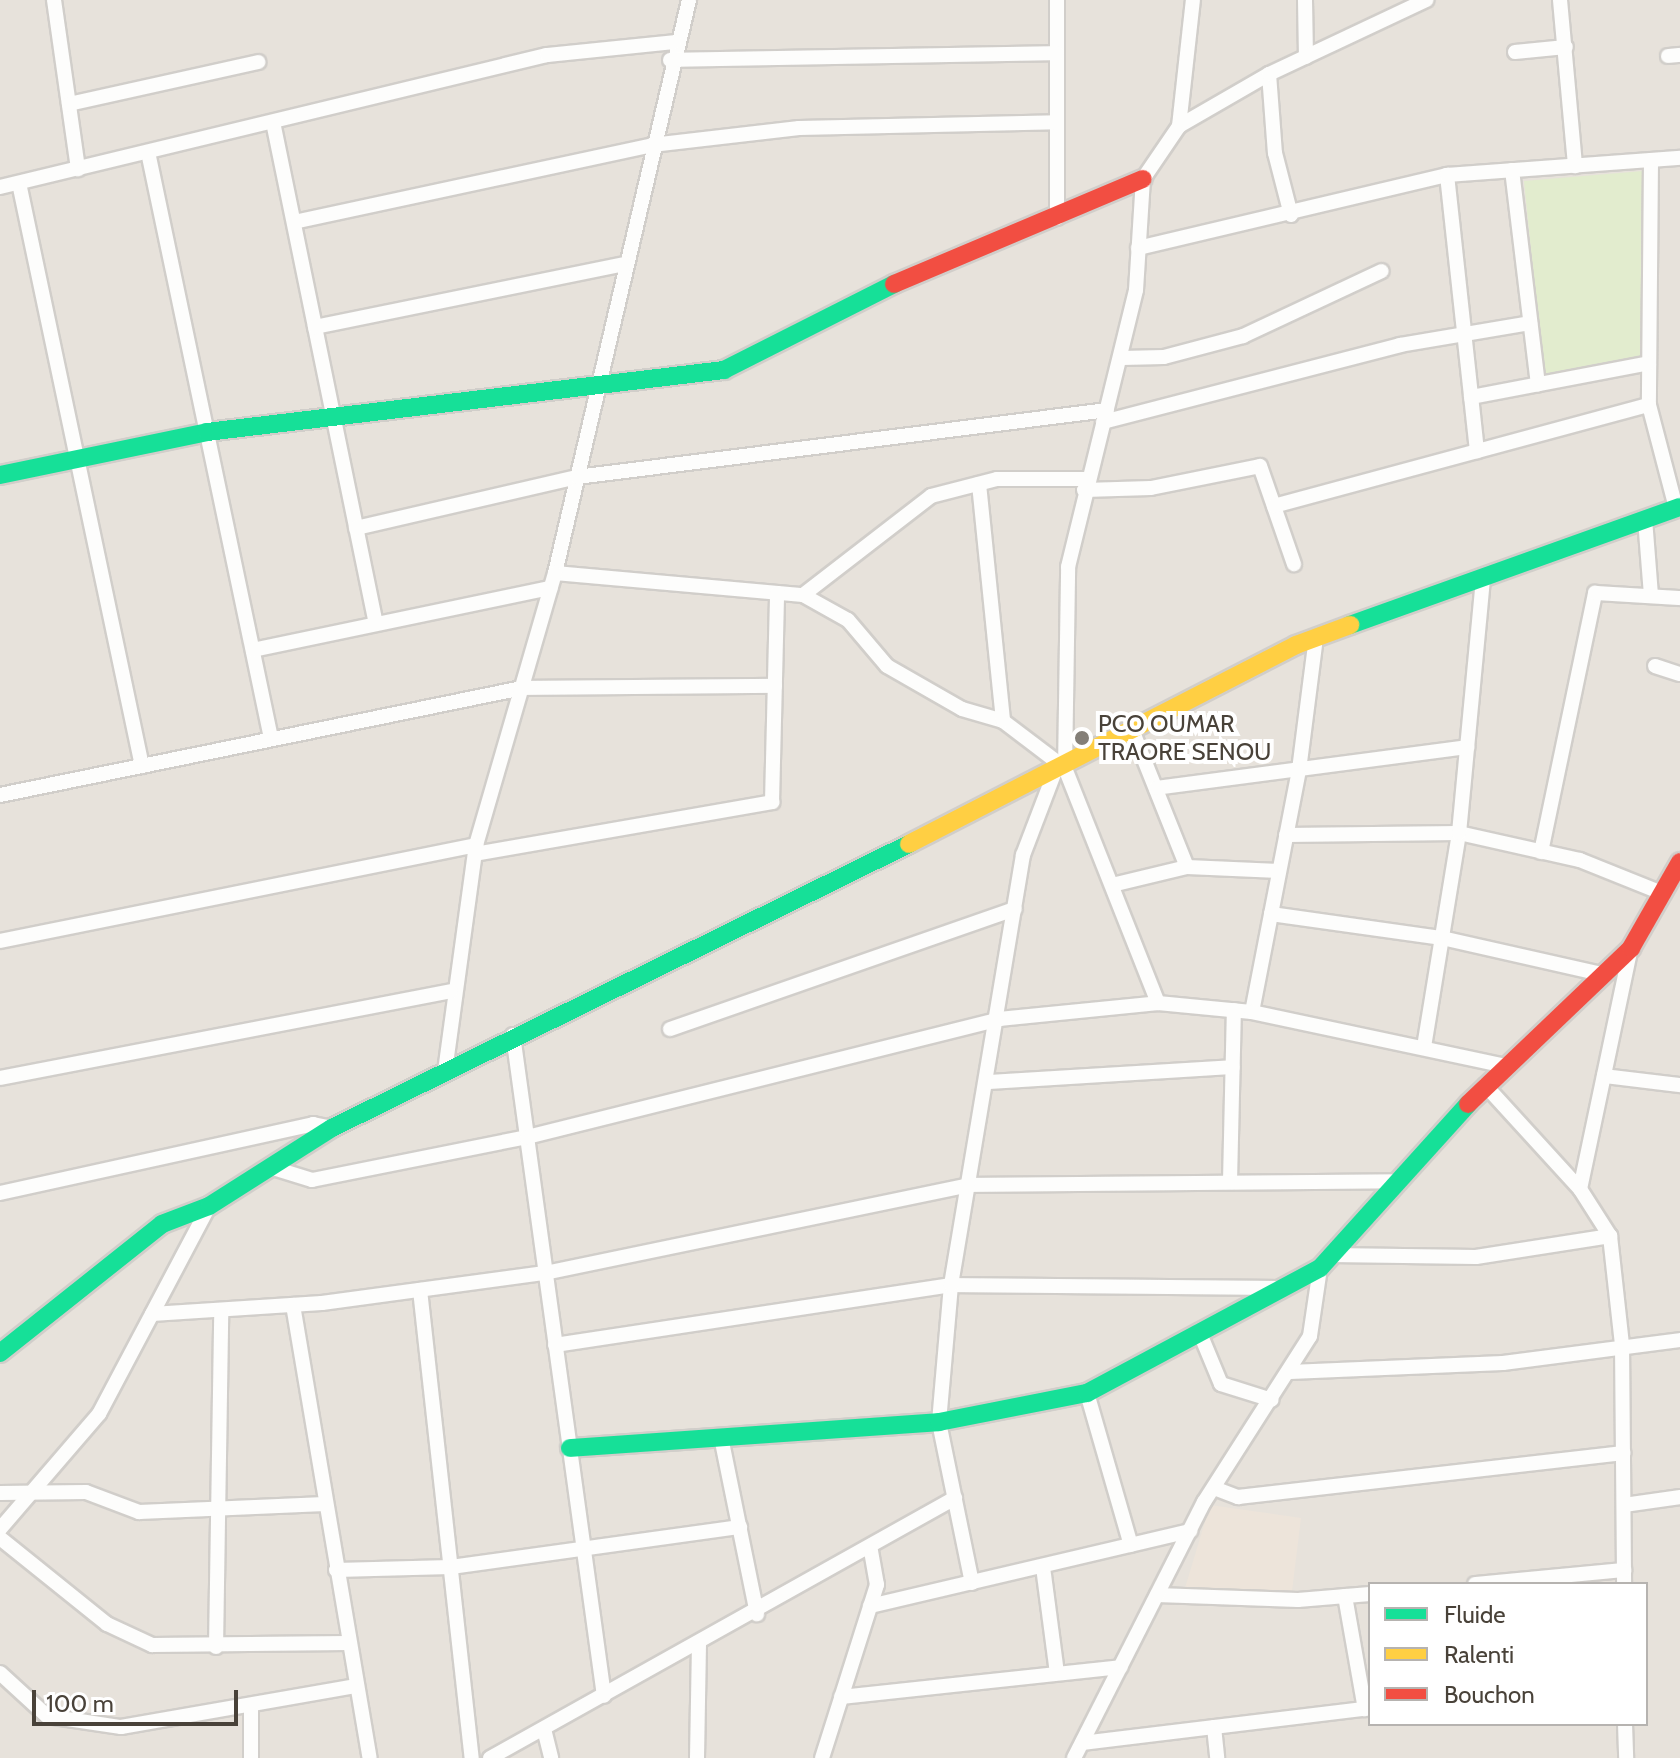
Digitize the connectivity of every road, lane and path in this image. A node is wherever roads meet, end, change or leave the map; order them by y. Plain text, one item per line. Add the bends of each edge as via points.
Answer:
1 (55, 0) edge
2 (689, 0) edge
3 (1057, 0) edge
4 (1193, 0) edge
5 (1305, 0) edge
6 (1426, 0) edge
7 (1560, 0) edge
8 (674, 42) junction
9 (1566, 47) junction
10 (1515, 52) dead end
11 (1057, 53) junction
12 (1306, 57) junction
13 (670, 60) junction
14 (258, 62) dead end
15 (1269, 74) junction
16 (69, 104) junction
17 (273, 122) junction
18 (1057, 122) junction
19 (1179, 126) junction
20 (652, 145) junction
21 (148, 152) junction
22 (1680, 158) edge
23 (1651, 160) junction
24 (1575, 166) junction
25 (78, 169) junction
26 (1512, 170) junction
27 (1447, 175) junction
28 (1143, 179) junction
29 (19, 183) junction
30 (0, 187) edge
31 (1291, 215) junction
32 (1057, 218) junction
33 (294, 222) junction
34 (1138, 248) junction
35 (626, 264) junction
36 (1382, 271) dead end
37 (1530, 323) junction
38 (315, 327) junction
39 (1464, 334) junction
40 (1122, 358) junction
41 (1649, 363) junction
42 (601, 379) junction
43 (1538, 384) junction
44 (1471, 397) junction
45 (1649, 405) junction
46 (333, 415) junction
47 (1105, 416) junction
48 (207, 432) junction
49 (1477, 451) junction
50 (78, 459) junction
51 (0, 475) edge
52 (577, 477) junction
53 (979, 484) junction
54 (1085, 485) junction
55 (1274, 506) junction
56 (1678, 507) edge
57 (1645, 519) junction
58 (356, 528) junction
59 (1294, 564) dead end
60 (1483, 577) junction
61 (553, 580) junction
62 (777, 593) junction
63 (803, 595) junction
64 (1651, 596) junction
65 (1680, 598) edge
66 (376, 624) junction
67 (1316, 637) junction
68 (253, 650) junction
69 (1655, 666) dead end
70 (1680, 674) edge
71 (775, 686) junction
72 (522, 688) junction
73 (1003, 721) junction
74 (1133, 732) junction
75 (271, 738) junction
76 (1467, 747) junction
77 (142, 766) junction
78 (1299, 770) junction
79 (1060, 771) junction
80 (1156, 788) junction
81 (0, 795) edge
82 (1459, 833) junction
83 (1286, 835) junction
84 (475, 849) junction
85 (1541, 852) junction
86 (1680, 862) edge
87 (1187, 867) junction
88 (1279, 871) junction
89 (1112, 885) junction
90 (1662, 893) junction
91 (1015, 909) junction
92 (1271, 914) junction
93 (1442, 938) junction
94 (0, 941) edge
95 (1631, 948) junction
96 (1602, 974) junction
97 (451, 991) junction
98 (1158, 1003) junction
99 (1234, 1010) junction
100 (1252, 1012) junction
101 (999, 1019) junction
102 (670, 1029) dead end
103 (513, 1035) junction
104 (1424, 1047) junction
105 (1505, 1066) junction
106 (1233, 1067) junction
107 (445, 1071) junction
108 (1604, 1076) junction
109 (0, 1078) edge
110 (988, 1082) junction
111 (1485, 1085) junction
112 (1680, 1085) edge
113 (332, 1128) junction
114 (527, 1137) junction
115 (270, 1167) junction
116 (1394, 1181) junction
117 (1230, 1182) junction
118 (969, 1185) junction
119 (1580, 1189) junction
120 (0, 1193) edge
121 (209, 1206) junction
122 (1610, 1236) junction
123 (1326, 1262) junction
124 (545, 1273) junction
125 (951, 1285) junction
126 (1274, 1288) junction
127 (420, 1290) junction
128 (293, 1305) junction
129 (221, 1310) junction
130 (152, 1314) junction
131 (1199, 1331) junction
132 (1680, 1340) edge
133 (1622, 1344) junction
134 (555, 1345) junction
135 (0, 1353) edge
136 (1290, 1372) junction
137 (1087, 1393) junction
138 (1272, 1400) junction
139 (939, 1422) junction
140 (721, 1437) junction
141 (570, 1448) junction
142 (1623, 1453) junction
143 (1214, 1488) junction
144 (0, 1493) edge
145 (31, 1493) junction
146 (1680, 1497) edge
147 (955, 1498) junction
148 (325, 1504) junction
149 (1624, 1505) junction
150 (218, 1508) junction
151 (740, 1527) junction
152 (0, 1529) edge
153 (1190, 1531) junction
154 (0, 1538) edge
155 (1131, 1545) junction
156 (870, 1547) junction
157 (584, 1549) junction
158 (451, 1567) junction
159 (1043, 1567) junction
160 (336, 1570) junction
161 (1624, 1577) edge
162 (1518, 1582) edge
163 (972, 1583) junction
164 (1368, 1594) edge
165 (1157, 1595) junction
166 (1345, 1596) junction
167 (870, 1606) junction
168 (757, 1614) junction
169 (348, 1643) junction
170 (699, 1645) junction
171 (216, 1647) junction
172 (1120, 1667) junction
173 (0, 1673) edge
174 (1057, 1673) junction
175 (356, 1686) junction
176 (604, 1696) junction
177 (841, 1697) junction
178 (251, 1705) junction
179 (1368, 1708) edge
180 (1625, 1726) edge
181 (1214, 1727) junction
182 (544, 1729) junction
183 (1082, 1743) junction
184 (251, 1758) edge
185 (370, 1758) edge
186 (472, 1758) edge
187 (490, 1758) edge
188 (551, 1758) edge
189 (697, 1758) edge
190 (822, 1758) edge
191 (1074, 1758) edge
192 (1217, 1758) edge
193 (1626, 1758) edge

1 - 16 street
2 - 8 street
3 - 11 street
4 - 19 street
5 - 12 street
6 - 12 street
7 - 9 street
8 - 13 street
8 - 17 street via 547,55
9 - 10 street
9 - 24 street
11 - 13 street
11 - 18 street
12 - 15 street
13 - 20 street
14 - 16 street
15 - 19 street
15 - 31 street via 1275,153
16 - 25 street
17 - 21 street
17 - 33 street
18 - 20 street via 799,128
18 - 32 street
19 - 28 street
20 - 33 street
20 - 35 street
21 - 25 street
21 - 48 street
22 - 23 street
23 - 24 street
23 - 41 street
24 - 26 street
25 - 29 street
26 - 27 street
26 - 37 street
27 - 31 street
27 - 39 street
28 - 32 street
28 - 34 street
29 - 30 street
29 - 50 street
31 - 34 street
32 - 42 street via 869,294 724,370
33 - 38 street
34 - 40 street
35 - 38 street
35 - 42 street
36 - 40 street via 1318,307 1243,336 1164,357
37 - 39 street
37 - 43 street
38 - 46 street
39 - 44 street
39 - 47 street
40 - 47 street
41 - 43 street
41 - 45 street
42 - 46 street
42 - 52 street
43 - 44 street
44 - 49 street
45 - 49 street
45 - 56 street
46 - 48 street
46 - 58 street
47 - 52 street
47 - 54 street
48 - 50 street
48 - 68 street
49 - 55 street
50 - 51 street
50 - 77 street
52 - 58 street
52 - 61 street
53 - 54 street
53 - 63 street via 931,496
53 - 73 street
54 - 55 street via 1151,488 1260,466
54 - 79 street via 1068,567
55 - 59 street
56 - 57 street
57 - 60 street
57 - 64 street
58 - 66 street
60 - 67 street
60 - 76 street
61 - 62 street
61 - 66 street
61 - 72 street
62 - 63 street
62 - 71 street
63 - 73 street via 848,620 887,666 962,709
64 - 65 street
64 - 85 street via 1595,593
66 - 68 street
67 - 74 street
67 - 78 street
68 - 75 street
69 - 70 street
71 - 72 street
71 - 84 street via 772,802
72 - 75 street
72 - 84 street
73 - 79 street
74 - 79 street
74 - 80 street
75 - 77 street
76 - 78 street
76 - 82 street
77 - 81 street
78 - 80 street
78 - 83 street
79 - 89 street
79 - 91 street via 1023,855
79 - 103 street
80 - 87 street
82 - 83 street
82 - 85 street
82 - 93 street
83 - 88 street
84 - 94 street
84 - 97 street
85 - 90 street
86 - 90 street
87 - 88 street
87 - 89 street
88 - 92 street
89 - 98 street
90 - 95 street
91 - 101 street
91 - 102 street
92 - 93 street
92 - 100 street
93 - 96 street
93 - 104 street
95 - 96 street
95 - 108 street
96 - 105 street
97 - 107 street
97 - 109 street
98 - 99 street
98 - 101 street
99 - 100 street
99 - 106 street
100 - 104 street
101 - 110 street
101 - 114 street
103 - 107 street
103 - 114 street
104 - 105 street
105 - 111 street
106 - 110 street
106 - 117 street
107 - 113 street
108 - 112 street
108 - 119 street
110 - 118 street
111 - 116 street
111 - 119 street
113 - 115 street
113 - 120 street via 313,1124
114 - 115 street via 312,1180
114 - 124 street
115 - 121 street
116 - 117 street
116 - 123 street
117 - 118 street
118 - 124 street
118 - 125 street
119 - 122 street
121 - 130 street
121 - 135 street via 162,1224
122 - 123 street via 1476,1257
122 - 133 street
123 - 126 street
123 - 136 street via 1310,1336
124 - 127 street
124 - 134 street
125 - 126 street
125 - 134 street
125 - 139 street
126 - 131 street
127 - 128 street
127 - 158 street
128 - 129 street
128 - 148 street
129 - 130 street
129 - 150 street
130 - 145 street via 99,1414
131 - 137 street
131 - 138 street via 1221,1384
132 - 133 street
133 - 136 street via 1503,1363
133 - 142 street
134 - 141 street
136 - 138 street
137 - 139 street
137 - 155 street
138 - 143 street
139 - 140 street
139 - 147 street
140 - 141 street
140 - 151 street
141 - 157 street
142 - 143 street via 1238,1497
142 - 149 street
143 - 153 street
144 - 145 street
145 - 150 street via 86,1492 139,1512
145 - 152 street
146 - 149 street
147 - 156 street
147 - 163 street
148 - 150 street
148 - 160 street
149 - 161 street
150 - 171 street
151 - 157 street
151 - 168 street
153 - 155 street
153 - 165 street
154 - 171 street via 107,1624 152,1645
155 - 159 street
156 - 167 street via 877,1585
156 - 168 street
157 - 158 street
157 - 176 street
158 - 160 street
158 - 186 street
159 - 163 street
159 - 174 street
160 - 169 street
161 - 162 street
163 - 167 street
164 - 166 street
165 - 166 street
165 - 172 street
166 - 179 street
167 - 177 street
168 - 170 street
169 - 171 street
169 - 175 street
170 - 176 street
170 - 189 street
172 - 174 street
172 - 183 street
173 - 178 street via 47,1716 121,1727
174 - 177 street
175 - 178 street
175 - 185 street
176 - 182 street
177 - 190 street
178 - 184 street
179 - 181 street
180 - 193 street
181 - 183 street
181 - 192 street
182 - 187 street
182 - 188 street
183 - 191 street

